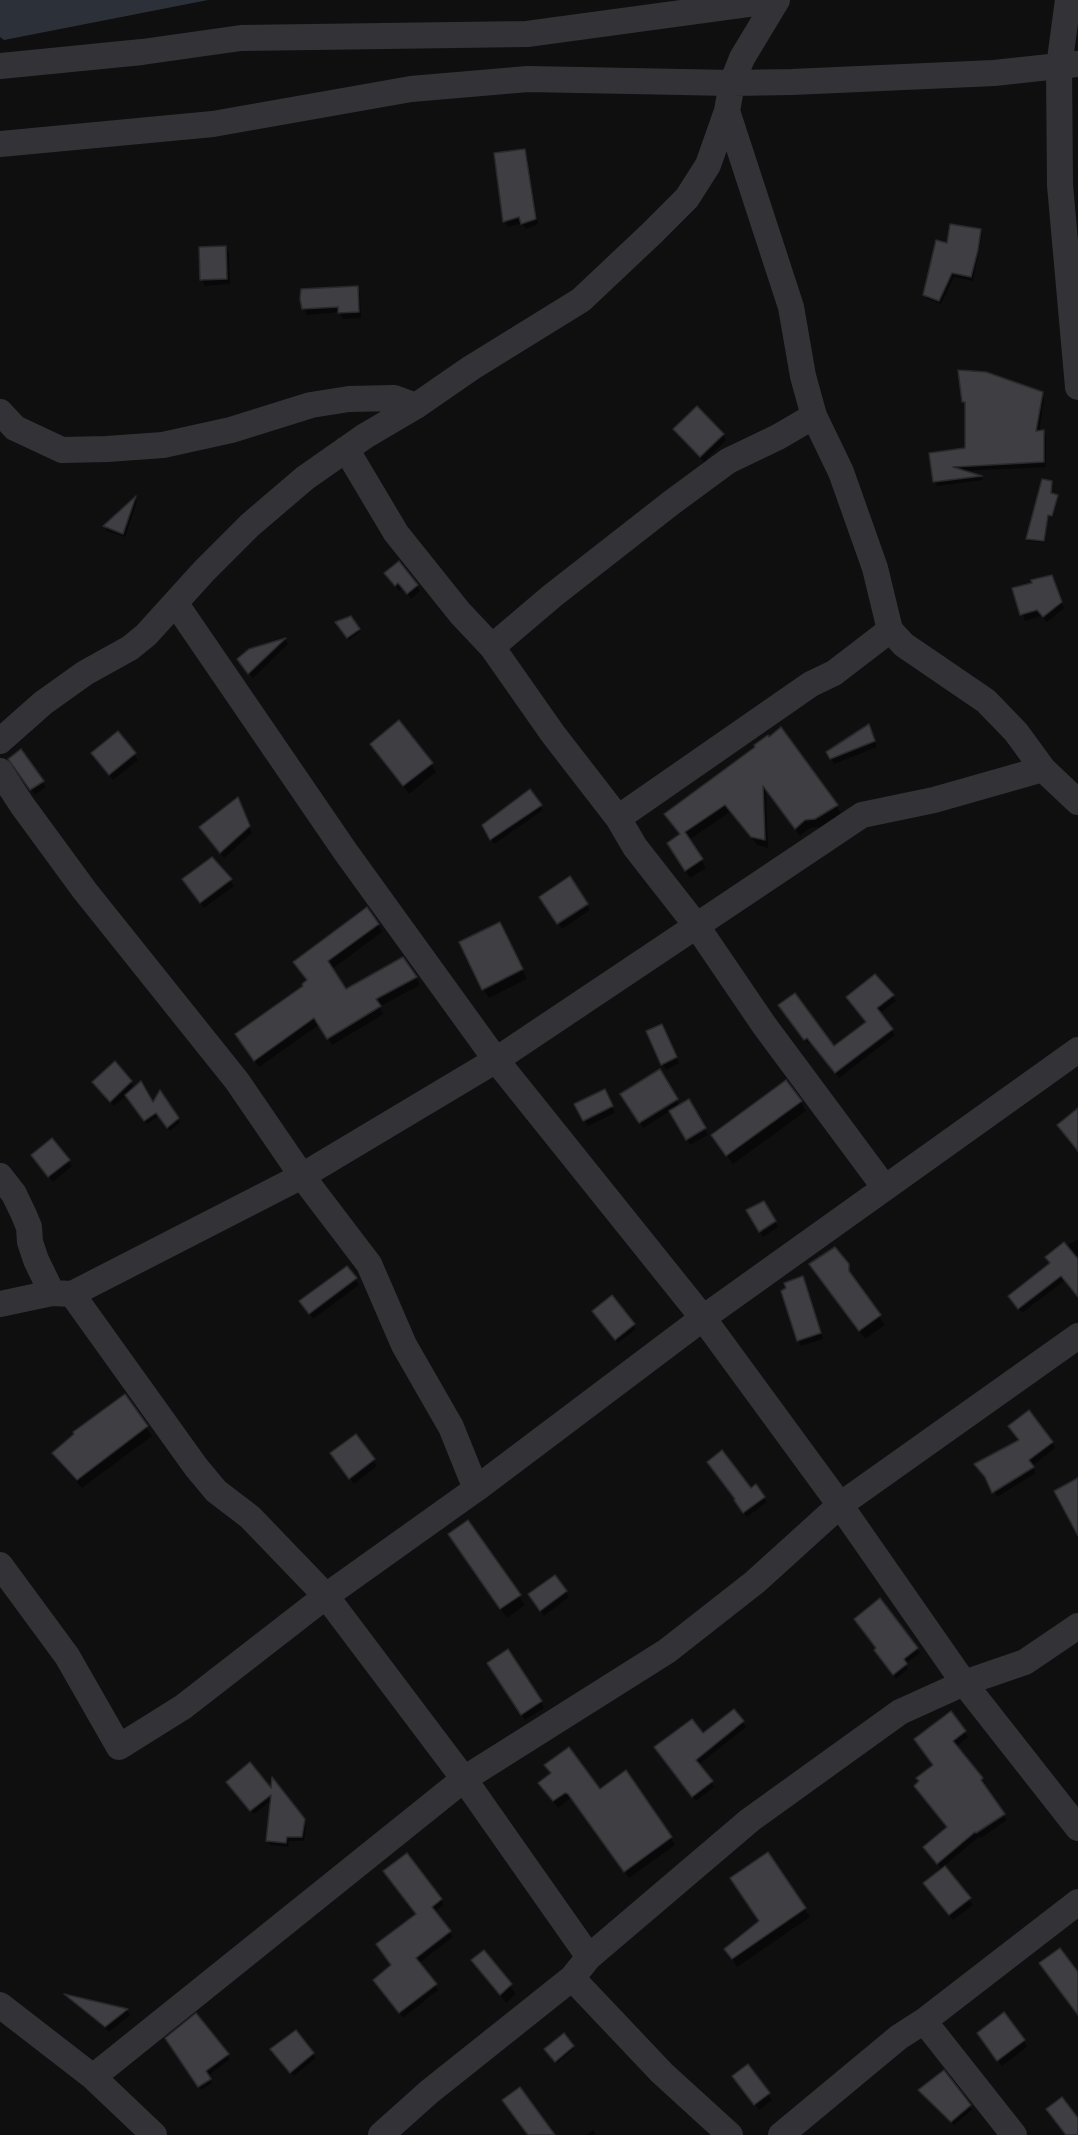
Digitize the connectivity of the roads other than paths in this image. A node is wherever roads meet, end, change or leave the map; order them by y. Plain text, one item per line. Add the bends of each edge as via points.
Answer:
1 (777, 0) edge
2 (1068, 0) edge
3 (0, 66) edge
4 (1069, 66) edge
5 (732, 83) junction
6 (727, 111) junction
7 (0, 144) edge
8 (1078, 387) edge
9 (416, 406) junction
10 (0, 412) edge
11 (814, 416) junction
12 (346, 449) junction
13 (176, 604) junction
14 (890, 630) junction
15 (492, 647) junction
16 (0, 741) edge
17 (1042, 769) junction
18 (0, 771) edge
19 (1078, 802) edge
20 (618, 818) junction
21 (696, 925) junction
22 (1078, 1050) edge
23 (496, 1060) junction
24 (0, 1176) edge
25 (302, 1176) junction
26 (885, 1188) junction
27 (62, 1294) junction
28 (0, 1304) edge
29 (703, 1318) junction
30 (1078, 1336) edge
31 (476, 1490) junction
32 (840, 1505) junction
33 (0, 1564) edge
34 (326, 1596) junction
35 (1078, 1626) edge
36 (964, 1683) junction
37 (464, 1779) junction
38 (1078, 1828) edge
39 (1078, 1902) edge
40 (589, 1957) junction
41 (572, 1978) junction
42 (0, 2005) edge
43 (924, 2021) junction
44 (93, 2077) junction
45 (154, 2135) edge
46 (381, 2135) edge
47 (730, 2135) edge
48 (781, 2135) edge
49 (1014, 2135) edge

1 - 3 street via 527,34 241,38
1 - 5 street via 742,58
2 - 4 street
4 - 5 street via 881,79
4 - 8 street via 1061,204
5 - 6 street
5 - 7 street via 528,79 473,83 411,89 213,124
6 - 9 street via 708,165 687,198 651,234 581,300
6 - 11 street via 791,308
9 - 10 street via 394,399 350,399 311,405 231,430 163,445 62,450 15,428
9 - 12 street
11 - 14 street via 841,472 876,568
11 - 15 street via 728,461 595,562
12 - 13 street via 257,519
12 - 15 street via 396,533
13 - 16 street via 130,648 43,702
13 - 23 street via 345,851
14 - 17 street via 904,645 986,701 1016,732
14 - 20 street via 834,673 811,684
15 - 20 street
17 - 19 street
17 - 21 street via 934,800 862,814
18 - 25 street via 85,891 237,1082
20 - 21 street via 635,847
21 - 23 street
21 - 26 street via 764,1025
22 - 26 street
23 - 25 street
23 - 29 street
24 - 27 street via 24,1215 36,1260
25 - 27 street
25 - 31 street via 369,1264 404,1345 451,1427
26 - 29 street
27 - 28 street
27 - 34 street via 216,1491 250,1517
29 - 31 street
29 - 32 street
30 - 32 street
31 - 34 street
32 - 36 street
32 - 37 street via 755,1582 667,1651
33 - 34 street via 67,1656 119,1747 183,1707
34 - 37 street
35 - 36 street via 1025,1662
36 - 38 street
36 - 40 street via 900,1712 750,1820
37 - 40 street
37 - 44 street
39 - 43 street
40 - 41 street
41 - 46 street
41 - 47 street via 662,2073
42 - 44 street
43 - 48 street via 899,2037
43 - 49 street
44 - 45 street

